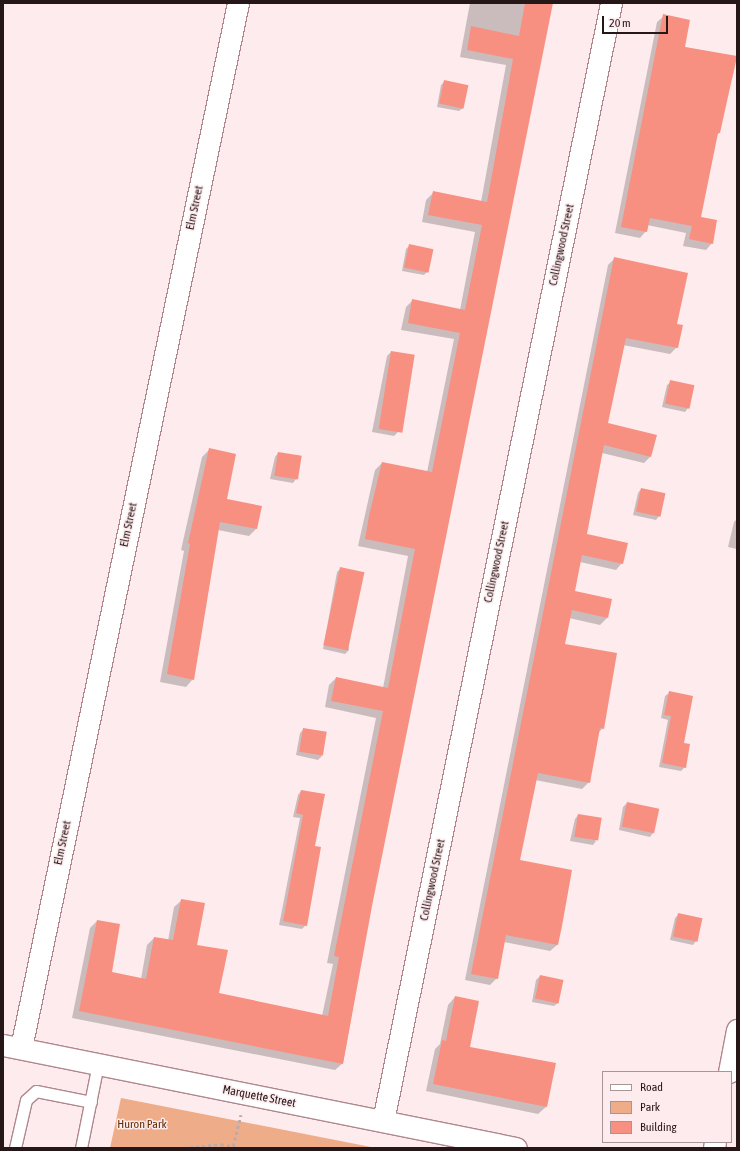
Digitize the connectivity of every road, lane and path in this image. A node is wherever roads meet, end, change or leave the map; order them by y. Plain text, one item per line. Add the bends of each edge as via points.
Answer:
1 (238, 3) edge
2 (611, 3) edge
3 (737, 1030) edge
4 (12, 1046) edge
5 (98, 1064) junction
6 (729, 1071) edge
7 (91, 1102) junction
8 (241, 1115) dead end
9 (383, 1122) junction
10 (233, 1146) junction
11 (15, 1148) edge
12 (81, 1148) edge
13 (184, 1148) edge
14 (239, 1148) edge
15 (516, 1148) edge

1 - 4 street, Elm Street
2 - 9 street, Collingwood Street
3 - 6 street
4 - 5 street, Marquette Street
5 - 7 lane
5 - 9 street, Marquette Street
7 - 11 lane via 36,1091 26,1100
7 - 12 lane
8 - 10 path
9 - 15 street, Marquette Street
10 - 13 path via 221,1144
10 - 14 path

